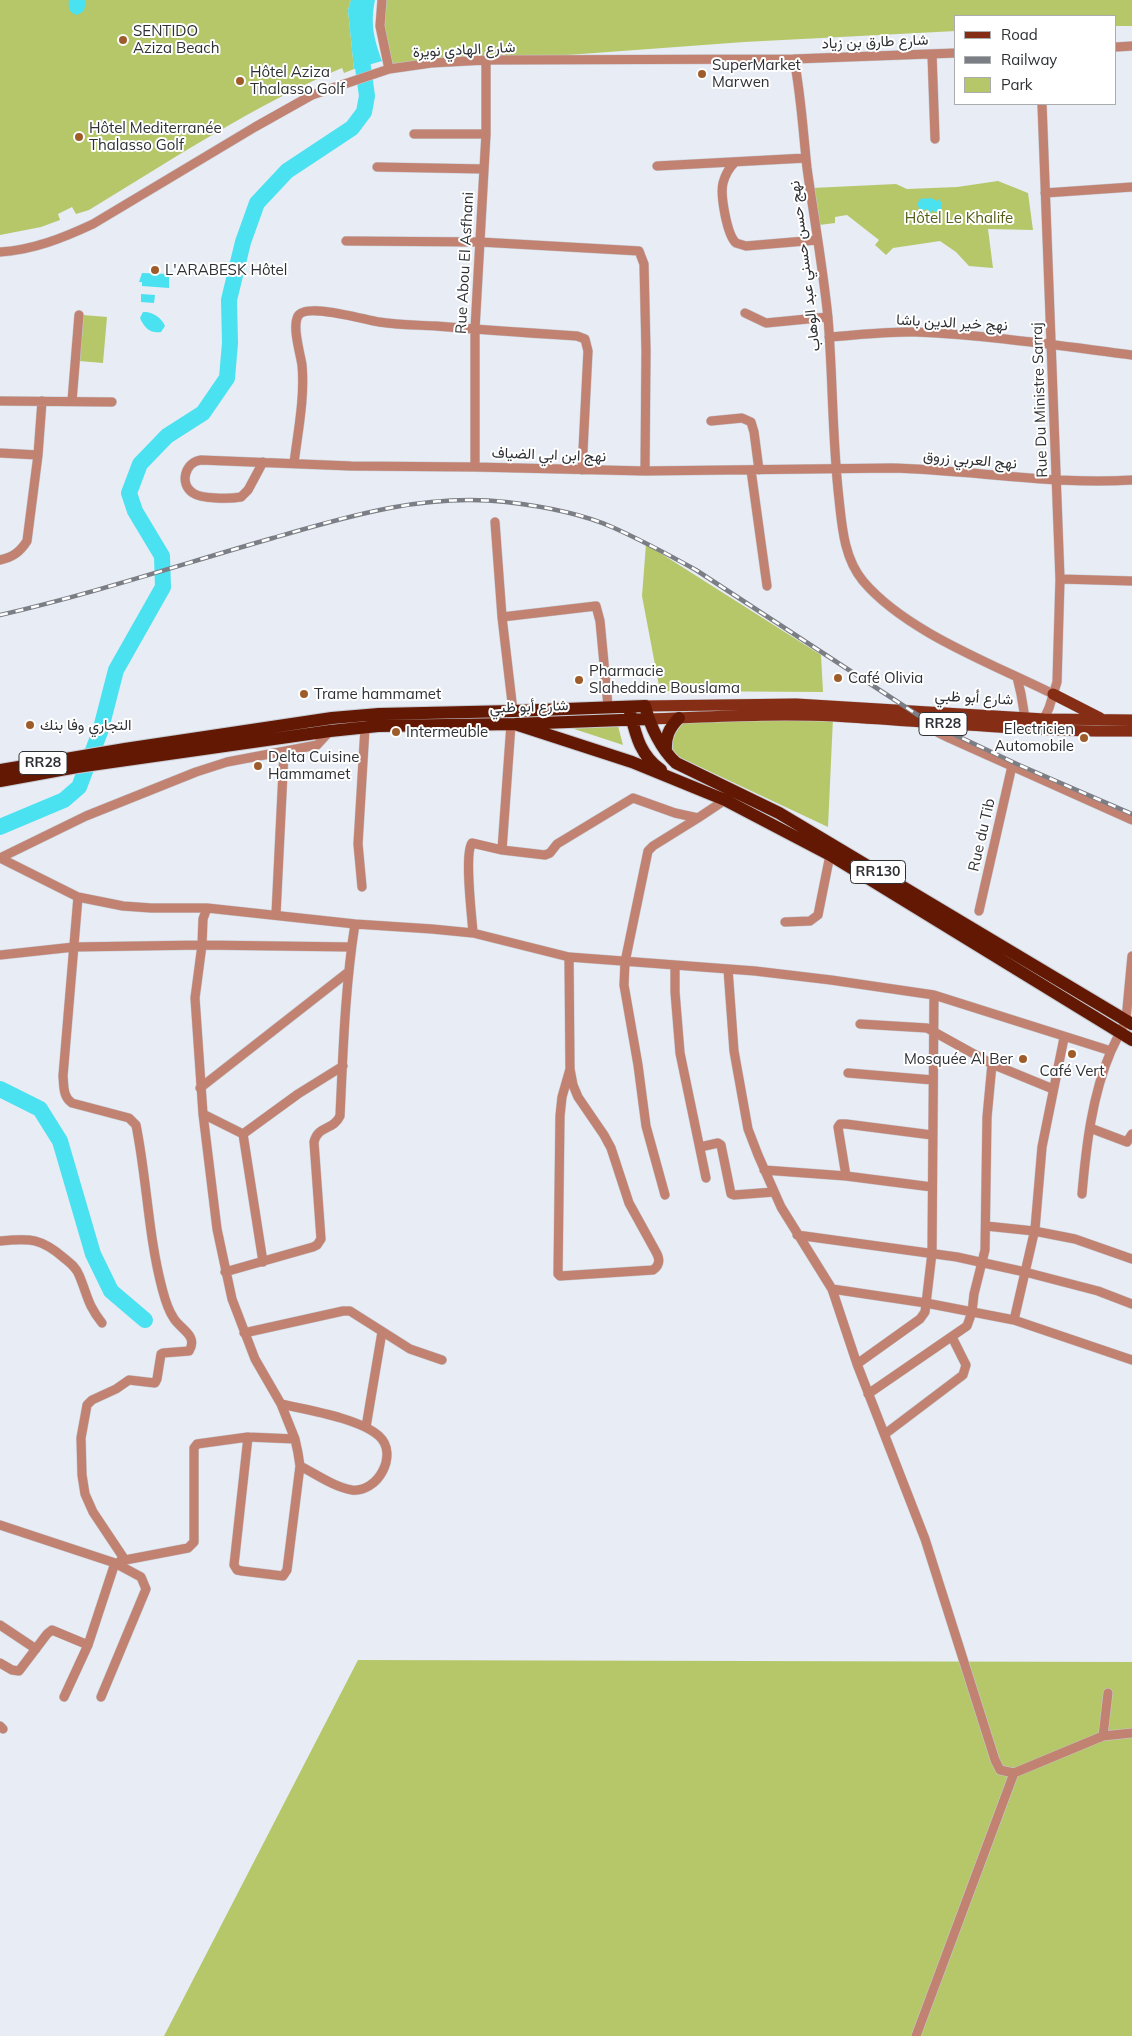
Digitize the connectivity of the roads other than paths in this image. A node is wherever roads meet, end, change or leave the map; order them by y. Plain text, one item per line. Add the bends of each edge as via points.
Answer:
1 (382, 0) edge
2 (1132, 46) edge
3 (1117, 47) edge
4 (954, 53) edge
5 (932, 54) junction
6 (794, 59) junction
7 (486, 60) junction
8 (386, 70) junction
9 (1042, 105) edge
10 (414, 134) dead end
11 (486, 134) junction
12 (935, 139) dead end
13 (806, 158) junction
14 (735, 162) junction
15 (657, 166) dead end
16 (377, 167) dead end
17 (484, 169) junction
18 (1132, 187) edge
19 (1045, 193) junction
20 (817, 240) junction
21 (346, 242) dead end
22 (480, 242) junction
23 (0, 252) edge
24 (745, 313) dead end
25 (79, 315) dead end
26 (828, 317) junction
27 (475, 330) junction
28 (829, 337) junction
29 (1052, 344) junction
30 (1132, 355) edge
31 (0, 401) edge
32 (42, 401) junction
33 (72, 401) junction
34 (112, 402) dead end
35 (711, 421) dead end
36 (0, 453) edge
37 (38, 454) junction
38 (263, 462) junction
39 (294, 463) junction
40 (475, 467) junction
41 (582, 470) junction
42 (755, 470) junction
43 (836, 470) junction
44 (645, 471) junction
45 (1132, 480) edge
46 (1057, 481) junction
47 (495, 522) dead end
48 (0, 560) edge
49 (1060, 580) junction
50 (1132, 581) edge
51 (767, 586) dead end
52 (502, 617) junction
53 (1017, 677) junction
54 (1053, 694) junction
55 (608, 706) junction
56 (629, 706) junction
57 (645, 706) junction
58 (922, 711) junction
59 (679, 718) junction
60 (648, 719) junction
61 (513, 720) junction
62 (632, 720) junction
63 (1104, 720) junction
64 (1132, 720) edge
65 (930, 723) junction
66 (1026, 723) junction
67 (1041, 724) junction
68 (365, 728) junction
69 (330, 731) junction
70 (1132, 731) edge
71 (284, 752) junction
72 (667, 754) junction
73 (1012, 766) junction
74 (0, 770) edge
75 (669, 776) junction
76 (0, 781) edge
77 (725, 800) junction
78 (698, 818) junction
79 (1132, 820) edge
80 (502, 850) junction
81 (830, 856) junction
82 (0, 858) edge
83 (362, 887) dead end
84 (78, 897) junction
85 (207, 908) junction
86 (979, 911) dead end
87 (276, 914) junction
88 (785, 922) dead end
89 (355, 924) junction
90 (473, 933) junction
91 (202, 945) junction
92 (74, 947) junction
93 (351, 948) junction
94 (0, 956) edge
95 (1132, 956) edge
96 (569, 957) junction
97 (625, 962) junction
98 (675, 966) junction
99 (728, 970) junction
100 (347, 973) junction
101 (934, 995) junction
102 (1129, 1022) edge
103 (860, 1024) dead end
104 (934, 1031) junction
105 (1120, 1033) junction
106 (1064, 1038) junction
107 (1132, 1040) edge
108 (1111, 1051) junction
109 (992, 1064) junction
110 (343, 1066) junction
111 (570, 1069) junction
112 (848, 1073) dead end
113 (933, 1080) junction
114 (200, 1088) junction
115 (1053, 1088) junction
116 (203, 1114) junction
117 (1090, 1128) junction
118 (243, 1134) junction
119 (932, 1134) junction
120 (1132, 1134) edge
121 (700, 1147) junction
122 (764, 1170) junction
123 (846, 1176) junction
124 (706, 1178) dead end
125 (932, 1187) junction
126 (774, 1192) junction
127 (1082, 1194) dead end
128 (665, 1195) dead end
129 (986, 1226) junction
130 (1034, 1231) junction
131 (797, 1235) junction
132 (0, 1241) edge
133 (932, 1253) junction
134 (1132, 1259) edge
135 (263, 1262) junction
136 (982, 1263) junction
137 (225, 1272) junction
138 (1025, 1272) junction
139 (832, 1289) junction
140 (926, 1303) junction
141 (1132, 1304) edge
142 (972, 1312) junction
143 (1014, 1320) junction
144 (102, 1323) dead end
145 (382, 1332) junction
146 (244, 1333) junction
147 (952, 1337) junction
148 (442, 1360) dead end
149 (1132, 1360) edge
150 (857, 1364) junction
151 (868, 1394) junction
152 (281, 1404) junction
153 (366, 1427) junction
154 (885, 1434) junction
155 (248, 1437) junction
156 (294, 1439) junction
157 (300, 1466) junction
158 (0, 1525) edge
159 (125, 1560) junction
160 (115, 1563) junction
161 (0, 1624) edge
162 (88, 1645) junction
163 (36, 1649) junction
164 (0, 1663) edge
165 (1108, 1693) dead end
166 (64, 1697) dead end
167 (101, 1697) dead end
168 (1132, 1732) edge
169 (1103, 1736) junction
170 (1014, 1773) junction
171 (916, 2036) edge

1 - 8 street via 380,26
2 - 3 street
4 - 5 street, شارع طارق بن زياد
5 - 6 street, شارع طارق بن زياد
5 - 12 street
6 - 7 street, شارع الهادي نويرة
6 - 13 street, نهج حسن حسني عبد الوهاب
7 - 8 street, شارع الهادي نويرة via 431,62
7 - 11 street, Rue Abou El Asfhani
8 - 23 street, شارع الهادي نويرة via 312,95 93,224 56,241
9 - 19 street, Rue Du Ministre Sarraj
10 - 11 street
11 - 17 street, Rue Abou El Asfhani
13 - 14 street
13 - 20 street, نهج حسن حسني عبد الوهاب
14 - 15 street
14 - 20 street via 726,176 722,192 730,235 736,244
16 - 17 street
17 - 22 street, Rue Abou El Asfhani
18 - 19 street
19 - 29 street, Rue Du Ministre Sarraj
20 - 26 street, نهج حسن حسني عبد الوهاب
21 - 22 street
22 - 27 street, Rue Abou El Asfhani
22 - 44 street via 634,250 641,254 646,351
24 - 26 street via 766,324
25 - 33 street
26 - 28 street, نهج حسن حسني عبد الوهاب
27 - 39 street via 380,322 322,310 302,312 297,321 302,383
27 - 40 street, Rue Abou El Asfhani
27 - 41 street via 585,339 588,351
28 - 29 street, نهج خير الدين باشا via 914,332
28 - 43 street, نهج حسن حسني عبد الوهاب
29 - 30 street, نهج خير الدين باشا
29 - 46 street, Rue Du Ministre Sarraj
31 - 32 street
32 - 33 street
32 - 37 street
33 - 34 street
35 - 42 street via 742,418 751,422
36 - 37 street
37 - 48 street via 27,542 22,550
38 - 38 street, نهج ابن ابي الضياف via 195,460 188,468 185,483 196,495 241,497
38 - 39 street, نهج ابن ابي الضياف
39 - 40 street, نهج ابن ابي الضياف
40 - 41 street, نهج ابن ابي الضياف
41 - 44 street, نهج ابن ابي الضياف
42 - 43 street, نهج ابن ابي الضياف
42 - 44 street, نهج ابن ابي الضياف
42 - 51 street
43 - 46 street, نهج العربي زروق via 927,469
43 - 53 street, نهج حسن حسني عبد الوهاب via 845,545 861,579 878,598 900,614
45 - 46 street, نهج العربي زروق
46 - 49 street, Rue Du Ministre Sarraj
47 - 52 street
49 - 50 street
49 - 54 street, Rue Du Ministre Sarraj via 1057,682
52 - 55 street via 596,606
52 - 61 street
53 - 54 street, نهج حسن حسني عبد الوهاب
53 - 66 street
54 - 63 main road
54 - 67 street, Rue Du Ministre Sarraj
55 - 56 highway, شارع أبو ظبي / RR28
55 - 61 highway, شارع أبو ظبي / RR28
56 - 57 highway, شارع أبو ظبي / RR28
56 - 62 highway, RR130
57 - 58 main road, شارع أبو ظبي / RR28 via 787,704
57 - 60 highway, RR130
58 - 65 street
58 - 66 main road, شارع أبو ظبي / RR28
59 - 60 main road, شارع أبو ظبي / RR28
59 - 65 main road, شارع أبو ظبي / RR28 via 824,716
59 - 72 highway via 668,733
60 - 62 highway, شارع أبو ظبي / RR28
60 - 72 highway, RR130
61 - 62 highway, شارع أبو ظبي / RR28
61 - 68 highway, شارع أبو ظبي / RR28
61 - 74 highway, شارع أبو ظبي / RR28 via 379,714 332,718
61 - 75 highway
61 - 80 street
62 - 75 highway, RR130 via 644,754
63 - 64 main road, شارع أبو ظبي / RR28
63 - 67 main road, شارع أبو ظبي / RR28
65 - 66 main road, شارع أبو ظبي / RR28
65 - 73 street via 939,733
66 - 67 main road, شارع أبو ظبي / RR28
67 - 70 main road, شارع أبو ظبي / RR28
68 - 69 highway, شارع أبو ظبي / RR28
68 - 83 street via 358,844
69 - 71 street via 317,745
69 - 76 highway, شارع أبو ظبي / RR28
71 - 82 street via 227,762 196,772 86,816
71 - 87 street
72 - 102 highway, RR130 via 688,770 786,818
73 - 79 street
73 - 86 street, Rue du Tib
75 - 77 highway, RR130
77 - 78 street
77 - 81 highway, RR130
78 - 80 street via 633,798 556,844 550,853
78 - 97 street via 648,851
80 - 90 street via 472,843 470,846
81 - 88 street via 818,915 810,921
81 - 105 highway, RR130
82 - 84 street
84 - 85 street via 123,906
84 - 92 street
85 - 87 street
85 - 91 street
87 - 89 street
89 - 90 street
89 - 93 street
90 - 96 street
91 - 92 street
91 - 93 street
91 - 114 street via 195,998
92 - 94 street
92 - 159 street via 63,1076 65,1095 72,1103 129,1118 136,1125 155,1258 164,1297 172,1317 192,1340 189,1351 163,1352 155,1383 129,1380 92,1400 85,1410 81,1438 85,1494
93 - 100 street
95 - 102 street
96 - 97 street
96 - 111 street
97 - 98 street
97 - 128 street via 624,985 646,1126
98 - 99 street
98 - 121 street via 680,1053
99 - 101 street
99 - 122 street via 734,1051 741,1091 748,1129
100 - 110 street
100 - 114 street
101 - 104 street
101 - 106 street
102 - 105 street
103 - 104 street via 924,1027
104 - 109 street
104 - 113 street
105 - 107 highway, RR130
105 - 108 street
106 - 108 street
106 - 115 street
108 - 117 street
109 - 115 street
109 - 129 street via 987,1116
110 - 118 street
110 - 135 street via 340,1116 336,1123 320,1131 314,1142 320,1242
111 - 111 street via 578,1097 611,1148 629,1203 659,1258 653,1270 558,1274 560,1116
112 - 113 street
113 - 119 street
114 - 116 street
115 - 130 street via 1042,1147
116 - 118 street
116 - 137 street
117 - 120 street via 1128,1142
117 - 127 street
118 - 135 street
119 - 123 street via 840,1124
119 - 125 street
121 - 124 street
121 - 126 street via 721,1145 734,1196
122 - 123 street
122 - 126 street
123 - 125 street
125 - 133 street
126 - 131 street
129 - 130 street
129 - 136 street
130 - 134 street via 1075,1240
130 - 138 street
131 - 133 street
131 - 139 street
132 - 144 street via 30,1240 51,1246 74,1266 88,1304
133 - 136 street
133 - 140 street
135 - 137 street
136 - 138 street
136 - 142 street
137 - 146 street
138 - 141 street via 1098,1291
138 - 143 street
139 - 140 street
139 - 150 street
140 - 142 street
140 - 150 street via 920,1319
142 - 143 street
142 - 147 street via 967,1326
143 - 149 street
145 - 146 street via 358,1314 343,1311
145 - 148 street via 410,1349
145 - 153 street
146 - 152 street
147 - 151 street
147 - 154 street via 966,1365 963,1375
150 - 151 street
151 - 154 street
152 - 153 street
152 - 156 street
153 - 157 street via 385,1443 387,1452 381,1474 372,1484 354,1490 341,1487
154 - 170 street via 925,1538 995,1760 1000,1770
155 - 156 street
155 - 157 street via 234,1565 237,1570 280,1576 285,1573
155 - 159 street via 195,1445 195,1538 192,1545
156 - 157 street
158 - 160 street
159 - 160 street
160 - 162 street
160 - 167 street via 141,1576 146,1589
161 - 163 street
162 - 163 street via 52,1630
162 - 166 street
163 - 164 street via 19,1671
165 - 169 street
168 - 169 street
169 - 170 street
170 - 171 street

